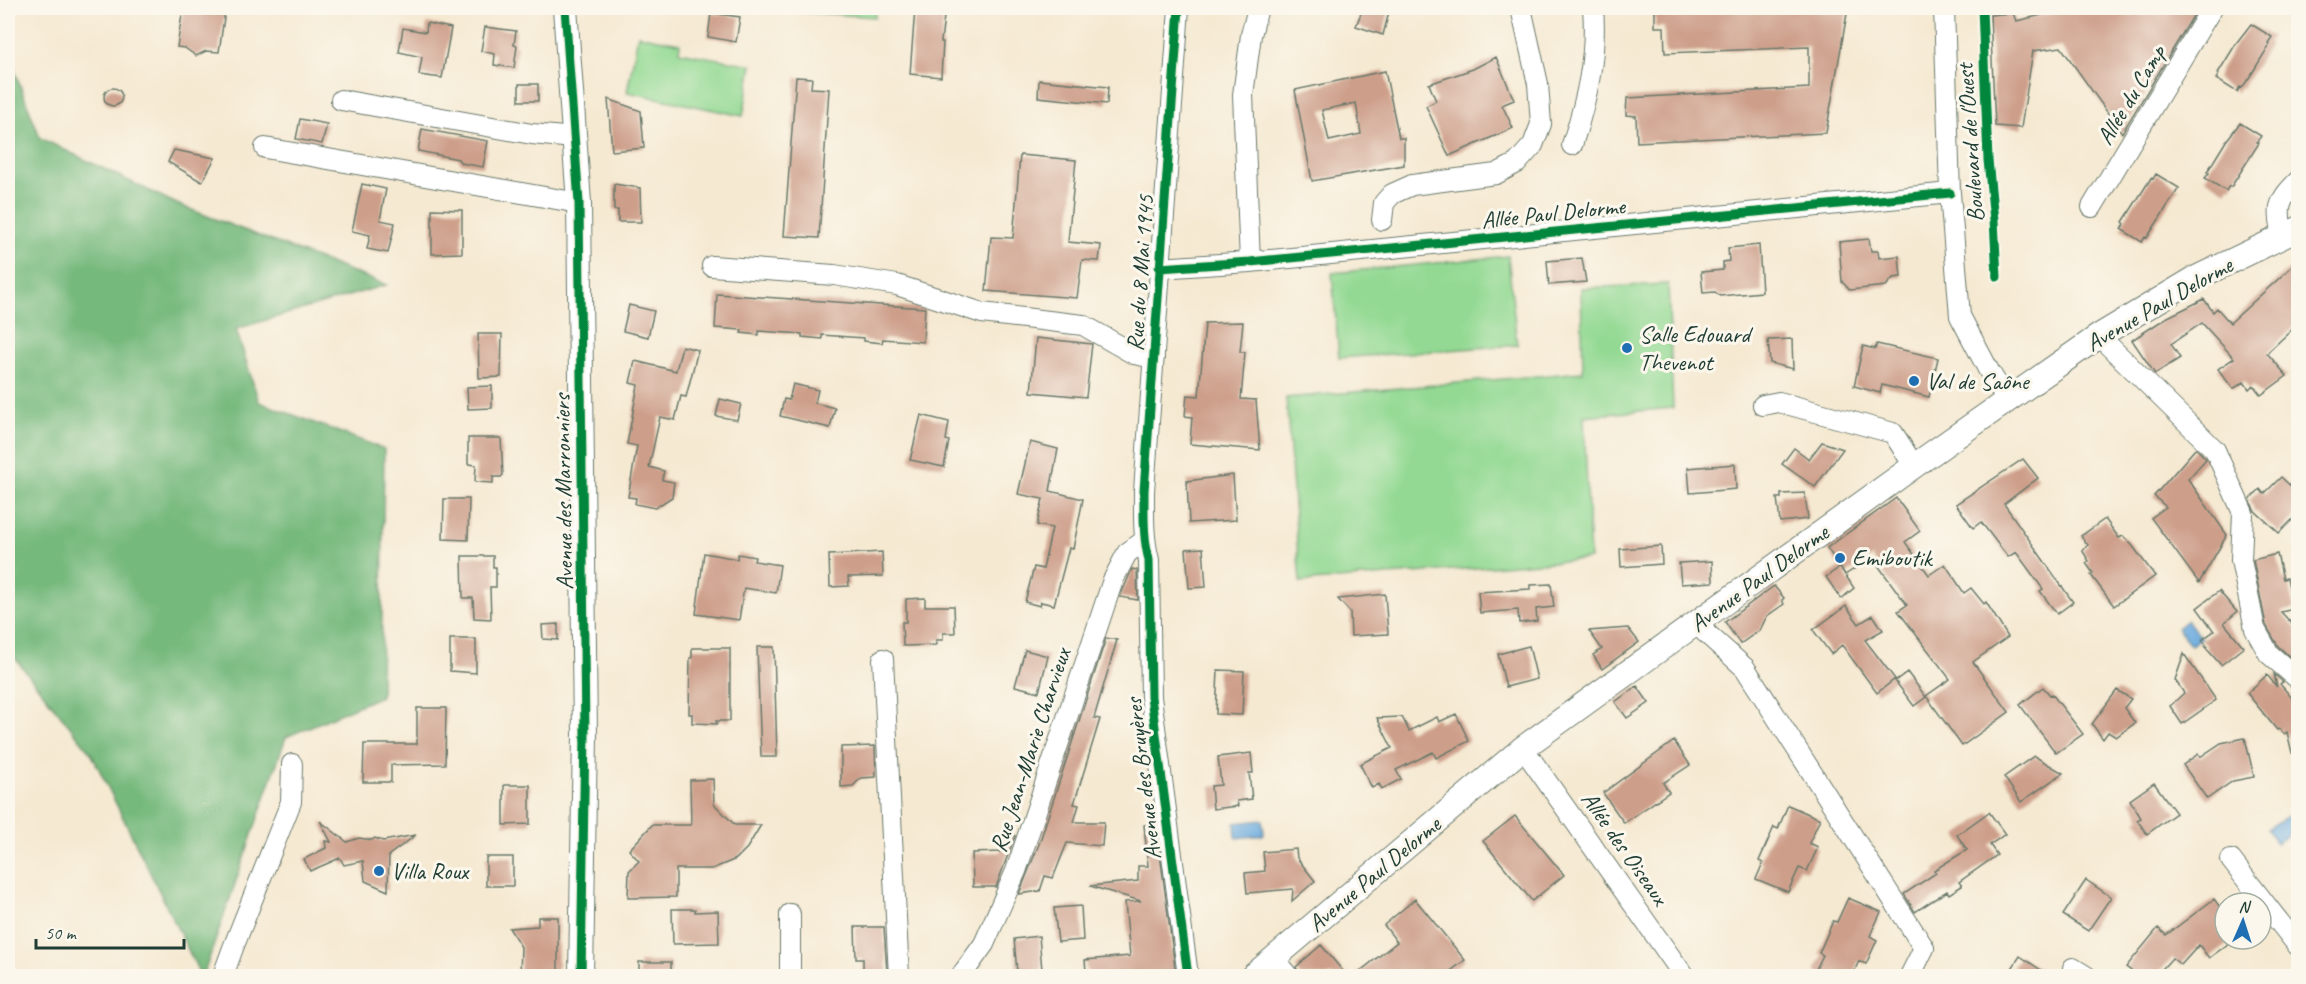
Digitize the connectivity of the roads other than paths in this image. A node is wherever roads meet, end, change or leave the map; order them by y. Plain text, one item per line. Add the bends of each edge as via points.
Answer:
1 (565, 8) edge
2 (1179, 8) edge
3 (1258, 8) edge
4 (1521, 8) edge
5 (1593, 8) edge
6 (1944, 8) edge
7 (2212, 8) edge
8 (341, 100) dead end
9 (574, 138) junction
10 (1572, 146) dead end
11 (265, 148) dead end
12 (2298, 181) edge
13 (1950, 193) junction
14 (579, 202) junction
15 (2092, 207) dead end
16 (1382, 220) dead end
17 (2291, 233) edge
18 (1250, 262) junction
19 (712, 266) dead end
20 (1160, 268) junction
21 (2099, 336) junction
22 (1154, 358) junction
23 (2007, 400) junction
24 (1763, 405) dead end
25 (1914, 466) junction
26 (1144, 541) junction
27 (1696, 624) junction
28 (883, 658) dead end
29 (2298, 679) edge
30 (898, 692) dead end
31 (1523, 748) junction
32 (292, 764) dead end
33 (2231, 860) dead end
34 (789, 914) dead end
35 (2298, 946) edge
36 (1281, 968) edge
37 (225, 976) edge
38 (581, 976) edge
39 (790, 976) edge
40 (899, 976) edge
41 (912, 976) edge
42 (961, 976) edge
43 (1188, 976) edge
44 (1253, 976) edge
45 (1684, 976) edge
46 (1910, 976) edge

1 - 9 main road, Avenue des Marronniers
2 - 20 street, Rue du 8 Mai 1945
3 - 18 street via 1243,95
4 - 16 street via 1539,94 1541,124 1533,145 1517,163 1496,174 1412,185 1392,194 1384,203
5 - 10 street via 1592,71
6 - 13 street, Boulevard de l'Ouest
7 - 15 street, Allée du Camp
8 - 9 street
9 - 14 main road, Avenue des Marronniers
11 - 14 street
12 - 17 street via 2281,199 2279,218
13 - 18 street, Allée Paul Delorme
13 - 23 street, Boulevard de l'Ouest via 1960,316
14 - 38 main road, Avenue des Marronniers via 585,735
17 - 21 main road, Avenue Paul Delorme via 2194,279
18 - 20 street, Allée Paul Delorme
19 - 22 street via 834,274 897,285 982,313 1083,325 1134,354
20 - 22 street, Rue du 8 Mai 1945
21 - 23 main road, Avenue Paul Delorme
21 - 29 street via 2215,450 2243,513 2241,560 2255,629 2269,654
22 - 26 street, Rue du 8 Mai 1945
23 - 25 main road, Avenue Paul Delorme
24 - 25 street via 1779,402 1893,433
25 - 27 main road, Avenue Paul Delorme
26 - 42 street, Rue Jean-Marie Charvieux via 1127,553 1113,580 1016,871 984,944
26 - 43 street, Avenue des Bruyères via 1149,560 1151,697
27 - 31 main road, Avenue Paul Delorme
27 - 46 street via 1744,668 1924,948
28 - 40 street
30 - 41 street
31 - 36 main road, Avenue Paul Delorme
31 - 45 street, Allée des Oiseaux
32 - 37 street via 291,802
33 - 35 street
34 - 39 street
36 - 44 main road, Avenue Paul Delorme

